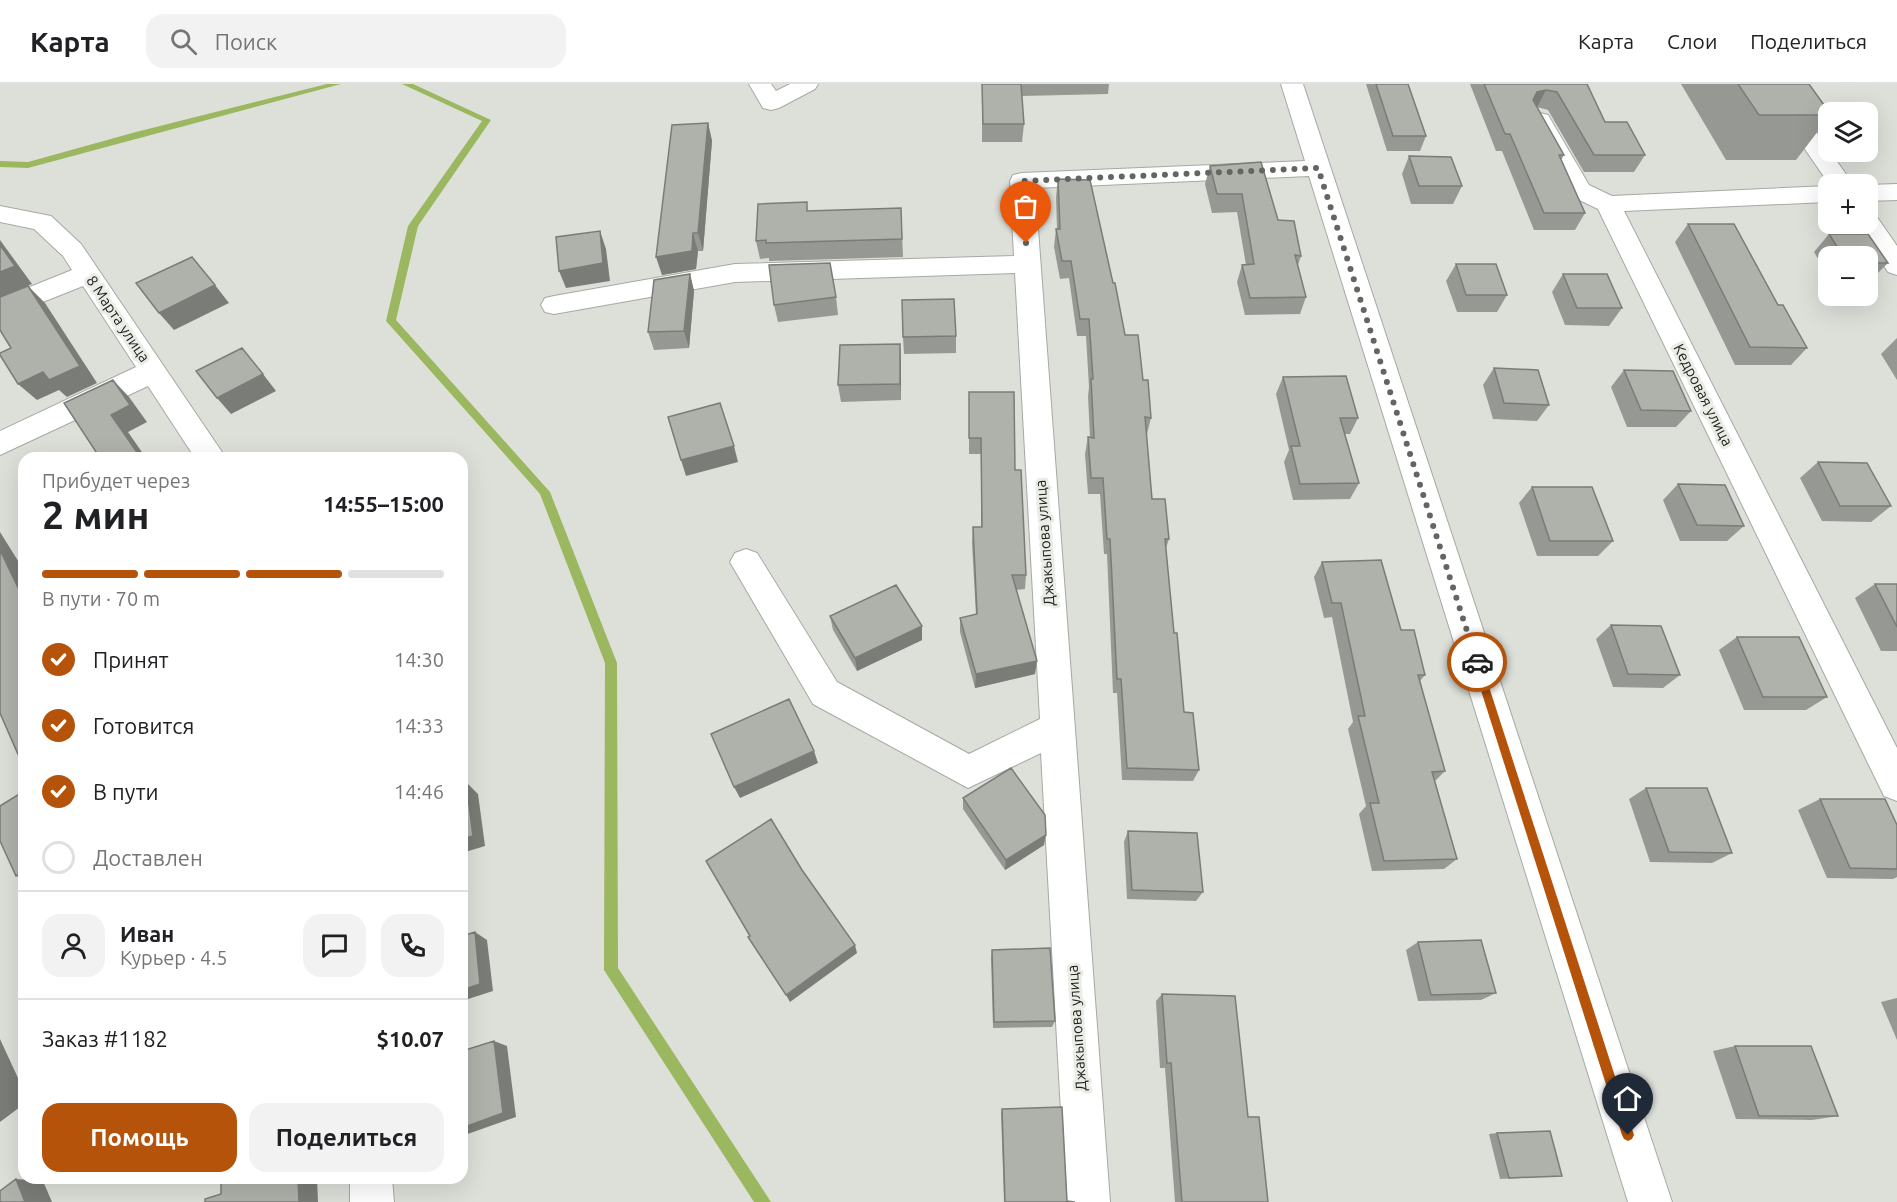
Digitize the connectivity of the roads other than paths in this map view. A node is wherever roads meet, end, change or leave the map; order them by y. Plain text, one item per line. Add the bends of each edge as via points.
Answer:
1 (807, 84) edge
2 (1292, 84) edge
3 (1771, 84) edge
4 (766, 94) edge
5 (1538, 116) edge
6 (1318, 168) junction
7 (1833, 174) edge
8 (1897, 192) edge
9 (1878, 193) edge
10 (1818, 194) edge
11 (1608, 204) junction
12 (0, 214) edge
13 (1875, 234) edge
14 (1027, 264) junction
15 (1897, 266) edge
16 (88, 274) junction
17 (554, 305) dead end
18 (0, 310) edge
19 (153, 371) junction
20 (0, 444) edge
21 (207, 452) edge
22 (746, 562) dead end
23 (1057, 728) junction
24 (1897, 784) edge
25 (371, 1184) edge
26 (372, 1202) edge
27 (1088, 1202) edge
28 (1650, 1202) edge

1 - 4 street
2 - 6 street
3 - 7 street
5 - 11 street via 1580,190
6 - 14 street, Джакыпова улица via 1022,181
6 - 28 street
8 - 9 street
10 - 11 street
11 - 24 street, Кедровая улица
12 - 16 street, 8 Марта улица via 42,222 72,250
13 - 15 street
14 - 17 street via 735,273
14 - 23 street, Джакыпова улица
16 - 18 street
16 - 19 street, 8 Марта улица
19 - 20 street
19 - 21 street, 8 Марта улица
22 - 23 street via 825,693 968,772
23 - 27 street, Джакыпова улица
25 - 26 street

